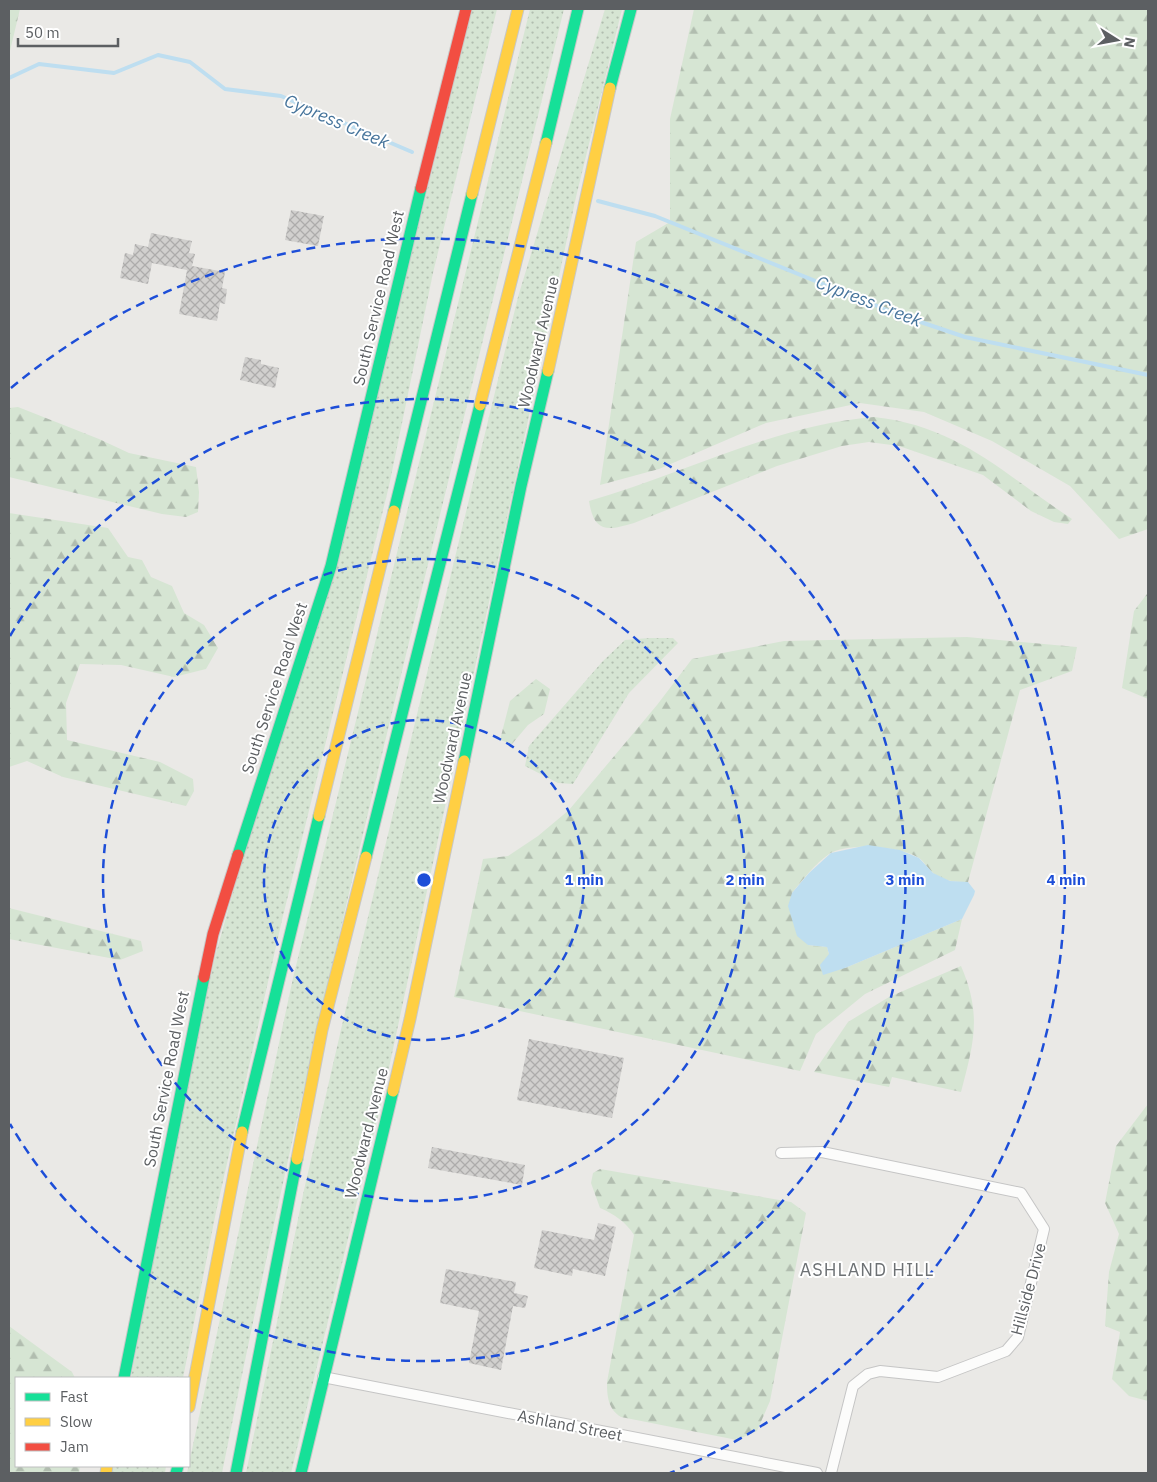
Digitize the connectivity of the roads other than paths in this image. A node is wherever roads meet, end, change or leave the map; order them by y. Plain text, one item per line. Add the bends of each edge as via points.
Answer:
1 (466, 9) edge
2 (518, 9) edge
3 (578, 9) edge
4 (584, 9) edge
5 (631, 9) edge
6 (562, 72) junction
7 (781, 1153) dead end
8 (124, 1377) edge
9 (323, 1378) junction
10 (190, 1402) edge
11 (236, 1473) edge
12 (301, 1473) edge
13 (817, 1473) edge
14 (831, 1473) edge

1 - 8 main road, South Service Road West via 331,566 213,934
2 - 10 main road via 269,1018 232,1176
3 - 6 main road
4 - 6 main road
5 - 9 main road, Woodward Avenue via 605,107 522,486 410,1019
6 - 11 main road via 322,1030
7 - 14 street, Hillside Drive via 822,1152 1021,1192 1044,1229 1018,1338 1006,1350 938,1378 880,1371 868,1374 853,1386
9 - 12 main road, Woodward Avenue
9 - 13 street, Ashland Street

